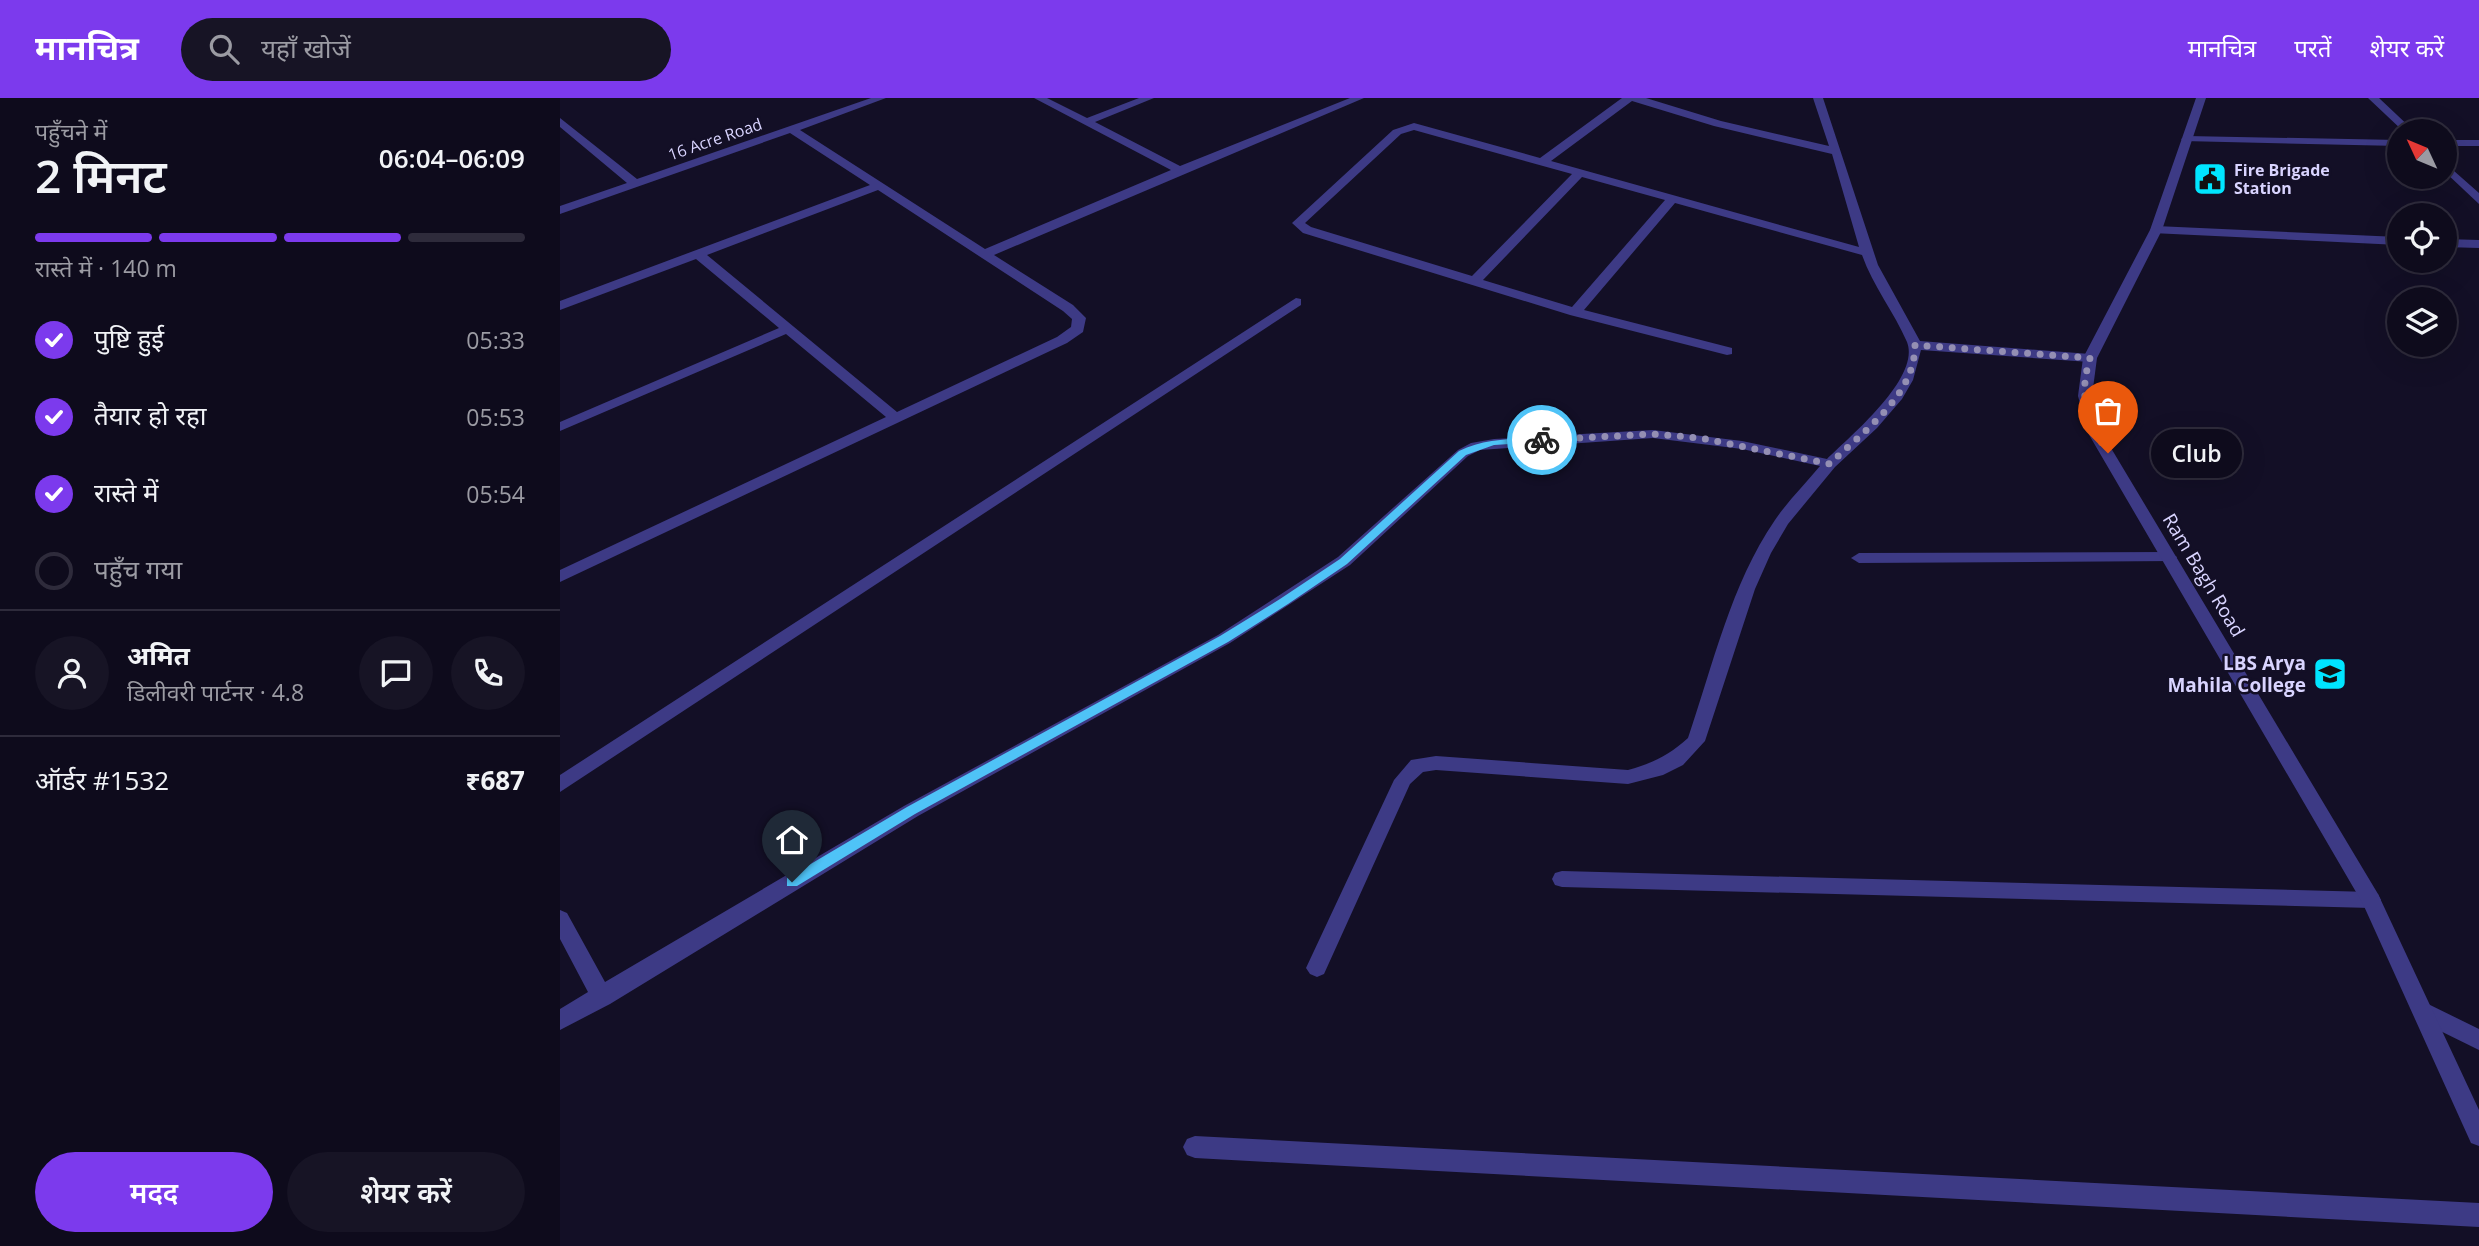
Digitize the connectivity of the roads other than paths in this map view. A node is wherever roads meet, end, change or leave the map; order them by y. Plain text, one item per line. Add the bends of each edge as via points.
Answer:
1 (881, 98) edge
2 (1039, 98) edge
3 (1149, 98) edge
4 (1359, 98) edge
5 (1629, 98) edge
6 (1635, 98) edge
7 (1818, 98) edge
8 (2201, 98) edge
9 (2373, 98) edge
10 (2396, 119) edge
11 (560, 121) edge
12 (1086, 122) junction
13 (792, 130) junction
14 (2188, 139) junction
15 (2387, 143) edge
16 (2457, 143) edge
17 (2479, 143) edge
18 (1835, 150) junction
19 (1542, 162) junction
20 (1180, 170) junction
21 (1580, 172) junction
22 (2457, 178) edge
23 (636, 184) junction
24 (879, 186) junction
25 (1673, 198) junction
26 (2479, 200) edge
27 (560, 210) edge
28 (2156, 230) junction
29 (2387, 240) edge
30 (2457, 243) edge
31 (2479, 244) edge
32 (1867, 253) junction
33 (698, 254) junction
34 (985, 254) junction
35 (1475, 281) junction
36 (1296, 302) dead end
37 (560, 306) edge
38 (1575, 312) junction
39 (789, 328) junction
40 (1915, 345) junction
41 (1727, 351) dead end
42 (2090, 358) junction
43 (897, 419) junction
44 (562, 424) edge
45 (1830, 464) junction
46 (2169, 557) junction
47 (1859, 558) dead end
48 (560, 577) edge
49 (560, 785) edge
50 (1562, 879) dead end
51 (2371, 900) junction
52 (560, 919) edge
53 (1317, 968) dead end
54 (602, 997) junction
55 (2424, 1012) junction
56 (560, 1020) edge
57 (2479, 1040) edge
58 (2479, 1135) edge
59 (1195, 1147) dead end
60 (2479, 1215) edge

1 - 13 street, 16 Acre Road
2 - 12 street
3 - 12 street
4 - 20 street
5 - 19 street
6 - 18 street via 1718,124
7 - 18 street
8 - 14 street, Ram Bagh Road
9 - 10 street
11 - 23 street
12 - 20 street
13 - 23 street, 16 Acre Road
13 - 24 street
14 - 15 street
14 - 28 street, Ram Bagh Road
16 - 17 street
18 - 32 street
19 - 21 street
19 - 35 street via 1407,127 1298,223 1307,230
20 - 34 street
21 - 25 street
21 - 35 street
22 - 26 street
23 - 27 street, 16 Acre Road
24 - 33 street
24 - 34 street
25 - 32 street
25 - 38 street
28 - 29 street
28 - 42 street, Ram Bagh Road
30 - 31 street
32 - 40 street
33 - 37 street
33 - 39 street
34 - 43 street via 1068,308 1079,318 1077,329 1062,341
35 - 38 street
36 - 49 street
38 - 41 street
39 - 43 street
39 - 44 street
40 - 42 street
40 - 45 street via 1915,364 1907,383
42 - 46 street, Ram Bagh Road via 2084,405 2095,433
43 - 48 street
45 - 53 street via 1782,521 1763,553 1696,741 1676,760 1628,777 1418,765 1403,780
45 - 54 street via 1742,445 1653,434 1476,446 1453,460 1344,561 1224,639 911,811
46 - 47 street
46 - 51 street, Ram Bagh Road
50 - 51 street
51 - 55 street, Ram Bagh Road
52 - 54 street
54 - 56 street
55 - 57 street
55 - 58 street, Ram Bagh Road
59 - 60 street

